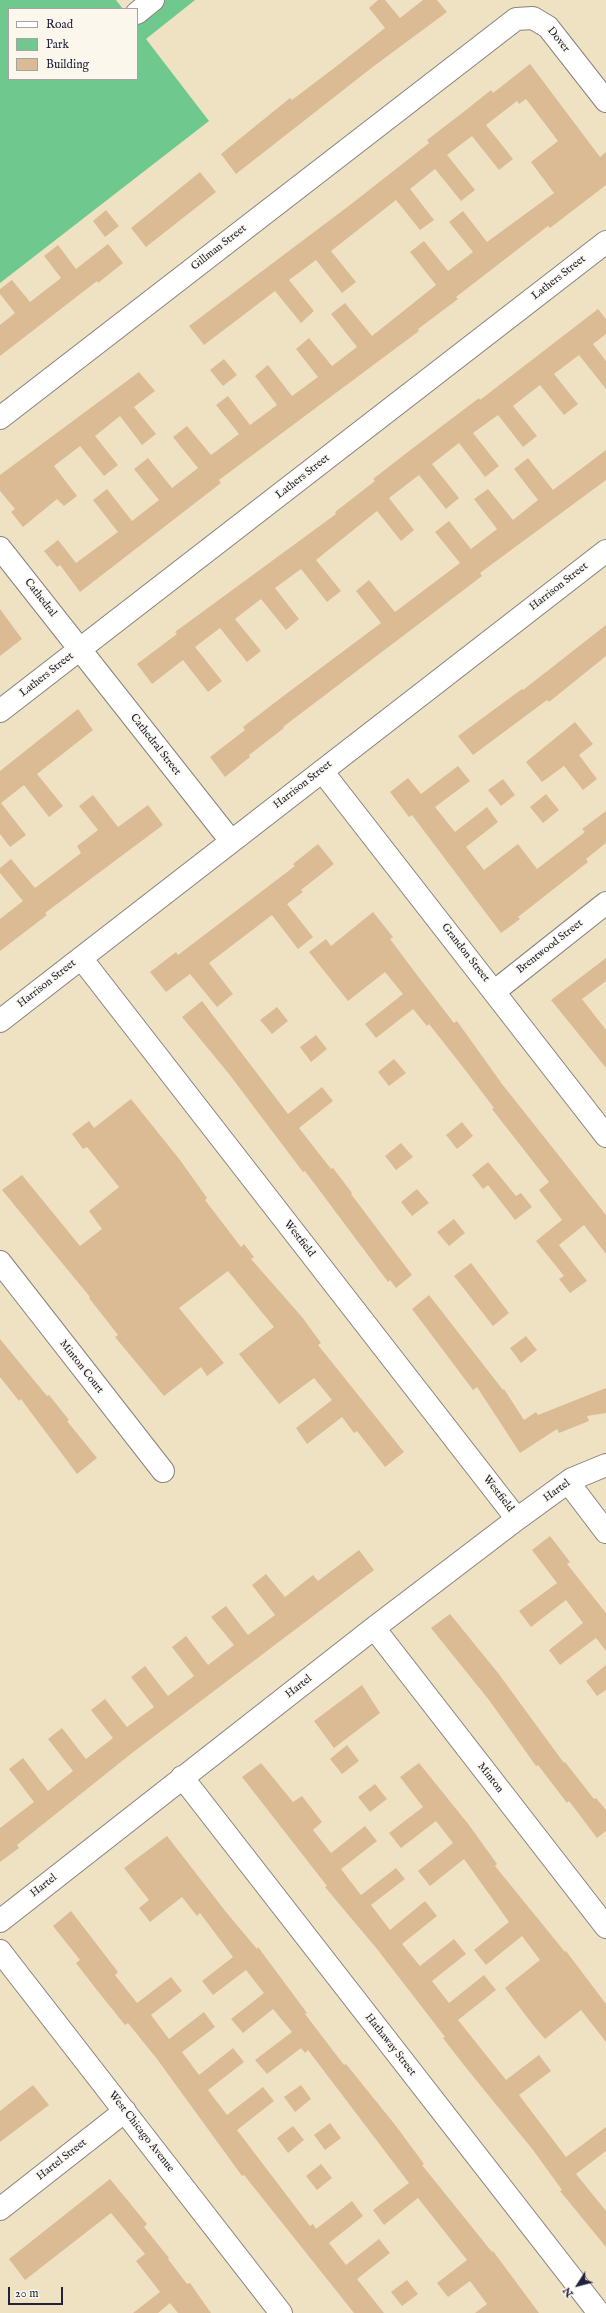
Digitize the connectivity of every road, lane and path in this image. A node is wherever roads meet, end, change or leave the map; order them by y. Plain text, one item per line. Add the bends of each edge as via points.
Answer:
1 (153, 0) edge
2 (138, 12) edge
3 (438, 79) joint
4 (606, 101) edge
5 (606, 242) edge
6 (0, 418) edge
7 (0, 548) edge
8 (606, 551) edge
9 (80, 649) junction
10 (0, 711) edge
11 (322, 771) junction
12 (231, 841) junction
13 (606, 903) edge
14 (81, 958) junction
15 (495, 991) junction
16 (0, 1021) edge
17 (606, 1136) edge
18 (0, 1262) edge
19 (606, 1465) edge
20 (162, 1471) dead end
21 (568, 1482) junction
22 (517, 1519) junction
23 (606, 1532) edge
24 (374, 1628) junction
25 (182, 1777) junction
26 (0, 1921) edge
27 (606, 1927) edge
28 (0, 1951) edge
29 (125, 2111) junction
30 (0, 2209) edge
31 (282, 2313) edge
32 (598, 2313) edge

1 - 2 street
3 - 4 street, Dover via 510,22 524,17 533,18 548,27
3 - 6 street, Gillman Street
5 - 9 street, Lathers Street
7 - 9 street, Cathedral
8 - 11 street, Harrison Street
9 - 10 street, Lathers Street
9 - 12 street, Cathedral Street
11 - 12 street, Harrison Street
11 - 15 street, Grandon Street
12 - 14 street, Harrison Street
13 - 15 street, Brentwood Street
14 - 16 street, Harrison Street
14 - 22 street, Westfield
15 - 17 street, Grandon Street
18 - 20 street, Minton Court
19 - 21 street, Hartel
21 - 22 street, Hartel
21 - 23 street
22 - 24 street, Hartel
24 - 25 street, Hartel
24 - 27 street, Minton
25 - 26 street, Hartel
25 - 32 street, Hathaway Street
28 - 29 street, West Chicago Avenue
29 - 30 street, Hartel Street
29 - 31 street, West Chicago Avenue

